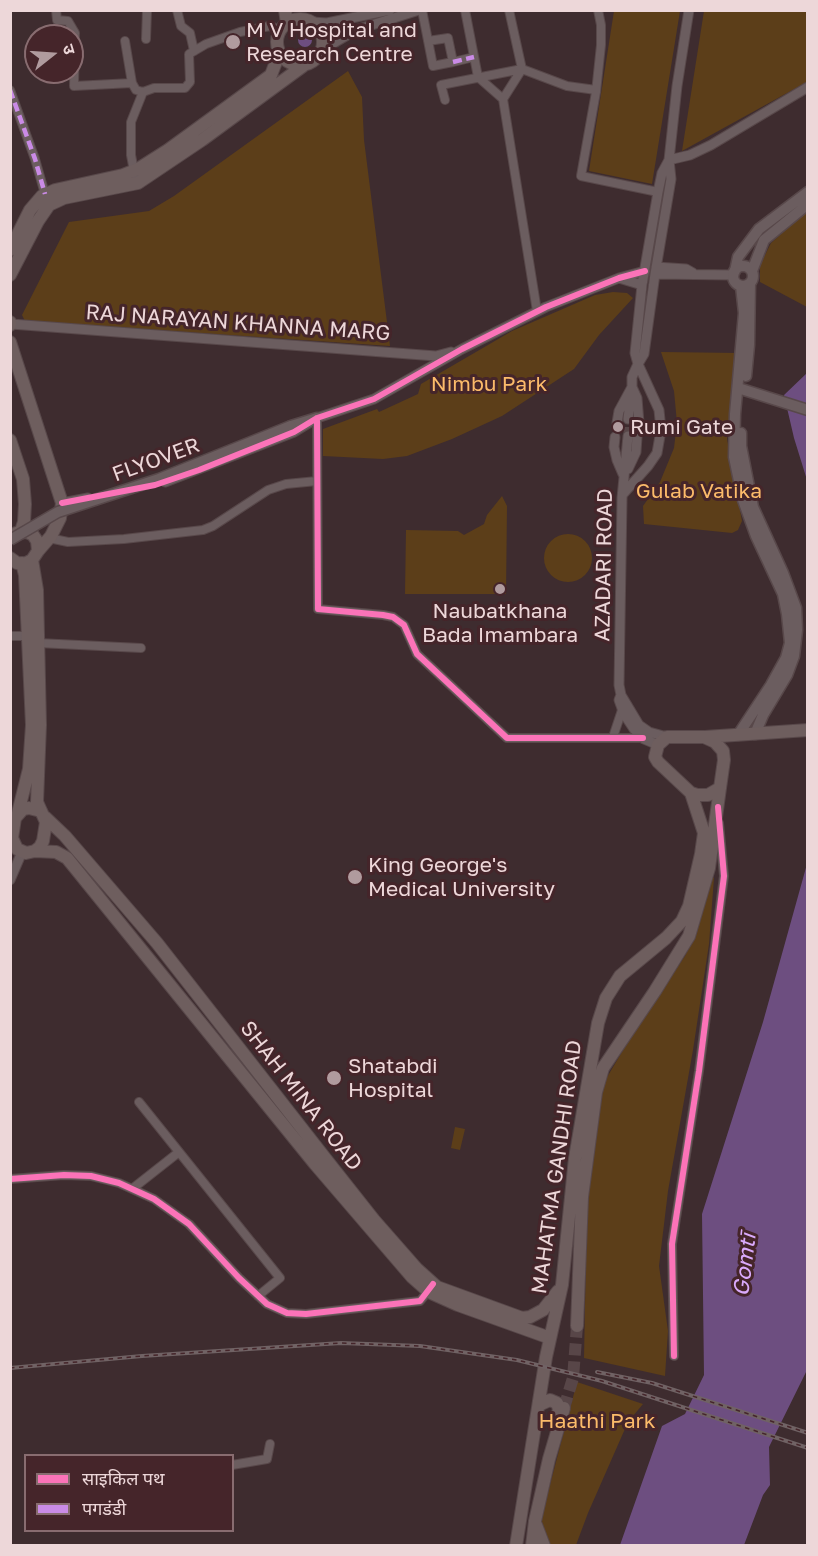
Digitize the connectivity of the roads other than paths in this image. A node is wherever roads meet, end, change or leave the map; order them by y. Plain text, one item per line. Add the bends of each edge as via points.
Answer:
1 (56, 10) edge
2 (147, 10) edge
3 (177, 10) edge
4 (390, 10) edge
5 (421, 10) edge
6 (465, 10) edge
7 (509, 10) edge
8 (598, 10) edge
9 (688, 10) edge
10 (303, 17) edge
11 (284, 21) edge
12 (146, 39) dead end
13 (125, 41) dead end
14 (428, 41) junction
15 (194, 51) junction
16 (279, 54) junction
17 (318, 56) junction
18 (474, 57) junction
19 (453, 62) junction
20 (303, 66) junction
21 (522, 69) junction
22 (478, 77) junction
23 (132, 82) junction
24 (807, 87) edge
25 (10, 90) edge
26 (596, 90) junction
27 (144, 92) junction
28 (503, 99) junction
29 (445, 100) dead end
30 (198, 135) junction
31 (669, 160) junction
32 (136, 177) junction
33 (658, 192) junction
34 (807, 192) edge
35 (45, 195) junction
36 (807, 204) edge
37 (10, 250) edge
38 (652, 271) junction
39 (752, 271) junction
40 (734, 273) junction
41 (10, 275) edge
42 (619, 278) junction
43 (642, 285) junction
44 (746, 285) junction
45 (537, 312) junction
46 (10, 323) edge
47 (10, 342) edge
48 (462, 349) junction
49 (638, 364) junction
50 (632, 387) junction
51 (746, 389) junction
52 (807, 410) edge
53 (316, 418) junction
54 (628, 419) tunnel mouth
55 (617, 423) tunnel mouth
56 (639, 423) tunnel mouth
57 (633, 436) tunnel mouth
58 (615, 437) tunnel mouth
59 (10, 440) edge
60 (624, 477) junction
61 (318, 481) junction
62 (623, 494) junction
63 (62, 503) junction
64 (14, 536) edge
65 (49, 538) junction
66 (762, 538) junction
67 (10, 558) edge
68 (31, 558) junction
69 (10, 636) edge
70 (33, 639) junction
71 (141, 648) dead end
72 (621, 695) junction
73 (35, 696) junction
74 (622, 710) junction
75 (807, 730) edge
76 (754, 734) junction
77 (738, 735) junction
78 (613, 737) junction
79 (704, 737) junction
80 (643, 738) junction
81 (662, 741) junction
82 (724, 760) junction
83 (720, 788) junction
84 (692, 794) junction
85 (718, 807) junction
86 (18, 813) junction
87 (43, 814) junction
88 (13, 845) edge
89 (36, 851) junction
90 (10, 880) edge
91 (127, 909) junction
92 (117, 918) junction
93 (666, 938) junction
94 (682, 947) junction
95 (201, 1000) junction
96 (191, 1009) junction
97 (235, 1053) junction
98 (597, 1067) junction
99 (140, 1102) dead end
100 (179, 1152) junction
101 (10, 1179) edge
102 (132, 1189) junction
103 (562, 1285) junction
104 (431, 1288) junction
105 (258, 1296) junction
106 (577, 1326) tunnel mouth
107 (525, 1330) junction
108 (550, 1338) junction
109 (674, 1356) dead end
110 (546, 1357) junction
111 (539, 1405) junction
112 (564, 1408) tunnel mouth
113 (556, 1436) junction
114 (270, 1444) dead end
115 (234, 1465) edge
116 (535, 1521) junction
117 (516, 1545) edge
118 (532, 1545) edge
119 (544, 1545) edge

1 - 23 street via 57,20 68,21 75,33 74,86
2 - 12 street
3 - 15 street via 181,27 190,33
4 - 10 street via 327,23
5 - 14 street
5 - 17 street via 356,30
6 - 18 street
7 - 21 street
8 - 26 street via 601,45
9 - 31 street
10 - 11 main road
10 - 17 main road via 321,34 322,49
11 - 15 street via 240,32
11 - 16 main road via 276,41
13 - 23 street
14 - 19 street via 448,38
14 - 19 street via 433,66
15 - 27 street via 189,54 190,82 185,88 154,88
16 - 20 main road via 289,63
16 - 30 main road via 272,75
17 - 20 main road
18 - 19 street
18 - 22 street
20 - 30 main road
21 - 22 street
21 - 26 street via 567,86
21 - 28 street
22 - 28 street
22 - 29 street via 441,85
23 - 27 street via 136,90
24 - 31 street via 711,145
25 - 35 street
26 - 33 street via 581,176
27 - 32 street via 131,122
28 - 45 street
30 - 32 main road
31 - 33 street
31 - 38 street via 671,179
32 - 35 main road via 123,176
32 - 41 main road via 49,205
33 - 38 street
34 - 40 main road via 759,229 738,257
35 - 37 main road via 30,210
36 - 39 main road via 764,240
38 - 40 street via 686,276
38 - 42 street
38 - 43 street
38 - 49 street via 644,354
39 - 40 main road via 743,267
39 - 44 main road via 753,277
40 - 44 main road via 735,283
42 - 43 street
42 - 45 street
43 - 49 street via 635,353
44 - 51 main road
45 - 48 street
46 - 48 street, RAJ NARAYAN KHANNA MARG via 436,356
47 - 63 main road
48 - 53 street via 374,399
49 - 50 street
49 - 62 street via 659,410 661,429 657,453
50 - 54 street
50 - 55 street
50 - 56 street
51 - 52 main road
51 - 66 main road via 735,414 734,457 743,500
53 - 61 street
53 - 63 street via 294,432 155,485
53 - 64 main road, FLYOVER, bridge via 159,479 58,512
57 - 60 street via 636,452
58 - 60 street, AZADARI ROAD via 614,447
59 - 64 main road via 23,479 25,504 24,522
60 - 62 street, AZADARI ROAD
61 - 65 street via 268,490 202,530 68,542
61 - 78 street via 318,609 393,617 404,625 417,654 507,738
62 - 72 street, AZADARI ROAD
63 - 65 main road via 60,518
64 - 68 main road via 33,535 37,541
65 - 68 main road
66 - 76 main road via 796,608 797,630 787,675
66 - 77 main road via 783,594 790,643 771,685
67 - 68 main road via 17,563
68 - 70 main road via 37,590
69 - 70 street
70 - 71 street
70 - 73 main road
72 - 74 street, AZADARI ROAD
72 - 81 street via 639,725
73 - 86 main road via 29,769
73 - 87 main road via 37,802
74 - 78 street
74 - 80 street
75 - 76 main road
76 - 77 main road
76 - 82 main road via 727,751
77 - 79 main road
78 - 80 street
79 - 81 main road
79 - 82 main road via 723,751
80 - 81 street
81 - 84 main road via 655,757
82 - 83 main road
83 - 84 main road via 708,795
83 - 85 main road, MAHATMA GANDHI ROAD
84 - 93 main road, MAHATMA GANDHI ROAD via 704,832 701,854 689,906 682,921
85 - 94 main road, MAHATMA GANDHI ROAD via 709,868
85 - 109 street via 724,876 672,1244
86 - 87 main road via 29,808
86 - 88 main road
87 - 89 main road via 43,843
87 - 91 main road, SHAH MINA ROAD
88 - 89 main road via 29,853
88 - 90 street
89 - 92 main road, SHAH MINA ROAD via 56,852 68,858
91 - 92 main road
91 - 95 main road, SHAH MINA ROAD
92 - 96 main road, SHAH MINA ROAD
93 - 94 main road
93 - 98 main road, MAHATMA GANDHI ROAD via 620,976 606,998 598,1023
94 - 98 main road, MAHATMA GANDHI ROAD
95 - 96 main road
95 - 97 main road, SHAH MINA ROAD
96 - 97 main road, SHAH MINA ROAD
97 - 104 main road, SHAH MINA ROAD
98 - 103 main road, MAHATMA GANDHI ROAD via 575,1158
98 - 106 main road, MAHATMA GANDHI ROAD via 582,1197
99 - 100 street
100 - 102 street
100 - 105 street via 280,1278
101 - 102 street via 91,1176
102 - 105 street via 189,1224
103 - 104 main road, SHAH MINA ROAD via 543,1310 522,1318
103 - 108 main road, MAHATMA GANDHI ROAD
104 - 105 street via 420,1301 306,1314 287,1312
104 - 107 main road, SHAH MINA ROAD
107 - 108 main road, SHAH MINA ROAD
107 - 110 main road via 543,1348
108 - 110 main road, MAHATMA GANDHI ROAD
110 - 111 main road, MAHATMA GANDHI ROAD
111 - 113 main road via 550,1400 558,1405
111 - 117 main road, MAHATMA GANDHI ROAD
112 - 113 main road
113 - 116 main road
114 - 115 street via 267,1459
116 - 118 main road
116 - 119 main road

